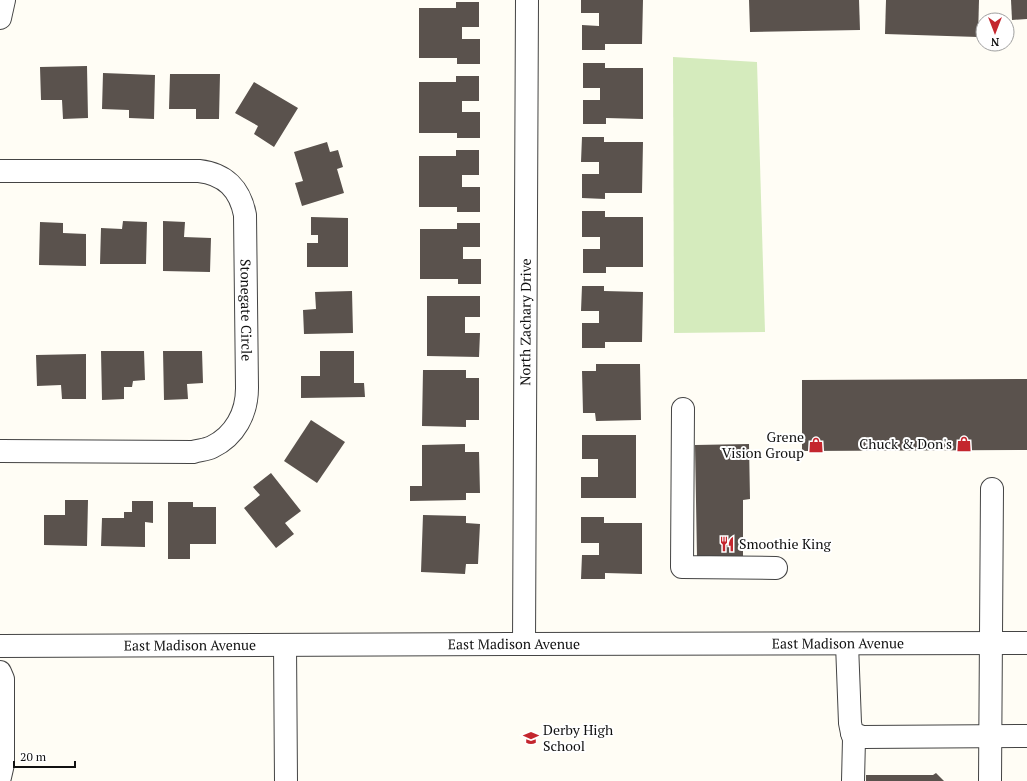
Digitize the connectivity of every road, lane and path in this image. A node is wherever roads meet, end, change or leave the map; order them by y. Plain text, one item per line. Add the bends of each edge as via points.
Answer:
1 (4, 0) edge
2 (527, 0) edge
3 (0, 18) edge
4 (0, 171) edge
5 (683, 409) dead end
6 (0, 451) edge
7 (992, 489) dead end
8 (776, 568) dead end
9 (1027, 643) edge
10 (524, 644) junction
11 (847, 644) junction
12 (991, 644) junction
13 (285, 645) junction
14 (0, 646) edge
15 (0, 672) edge
16 (852, 733) junction
17 (990, 736) junction
18 (1027, 736) edge
19 (0, 777) edge
20 (286, 781) edge
21 (853, 781) edge
22 (990, 781) edge

1 - 3 street
2 - 10 street, North Zachary Drive
4 - 6 street, Stonegate Circle via 199,171 229,182 240,197 245,215 247,388 246,404 233,431 210,448 199,451
5 - 8 street via 682,567
7 - 12 street
9 - 12 street, East Madison Avenue
10 - 11 street, East Madison Avenue
10 - 13 street, East Madison Avenue
11 - 12 street, East Madison Avenue
11 - 16 street
12 - 17 street
13 - 14 street, East Madison Avenue
13 - 20 street
15 - 19 street via 3,679 3,764
16 - 17 street via 862,737
16 - 21 street
17 - 18 street
17 - 22 street

